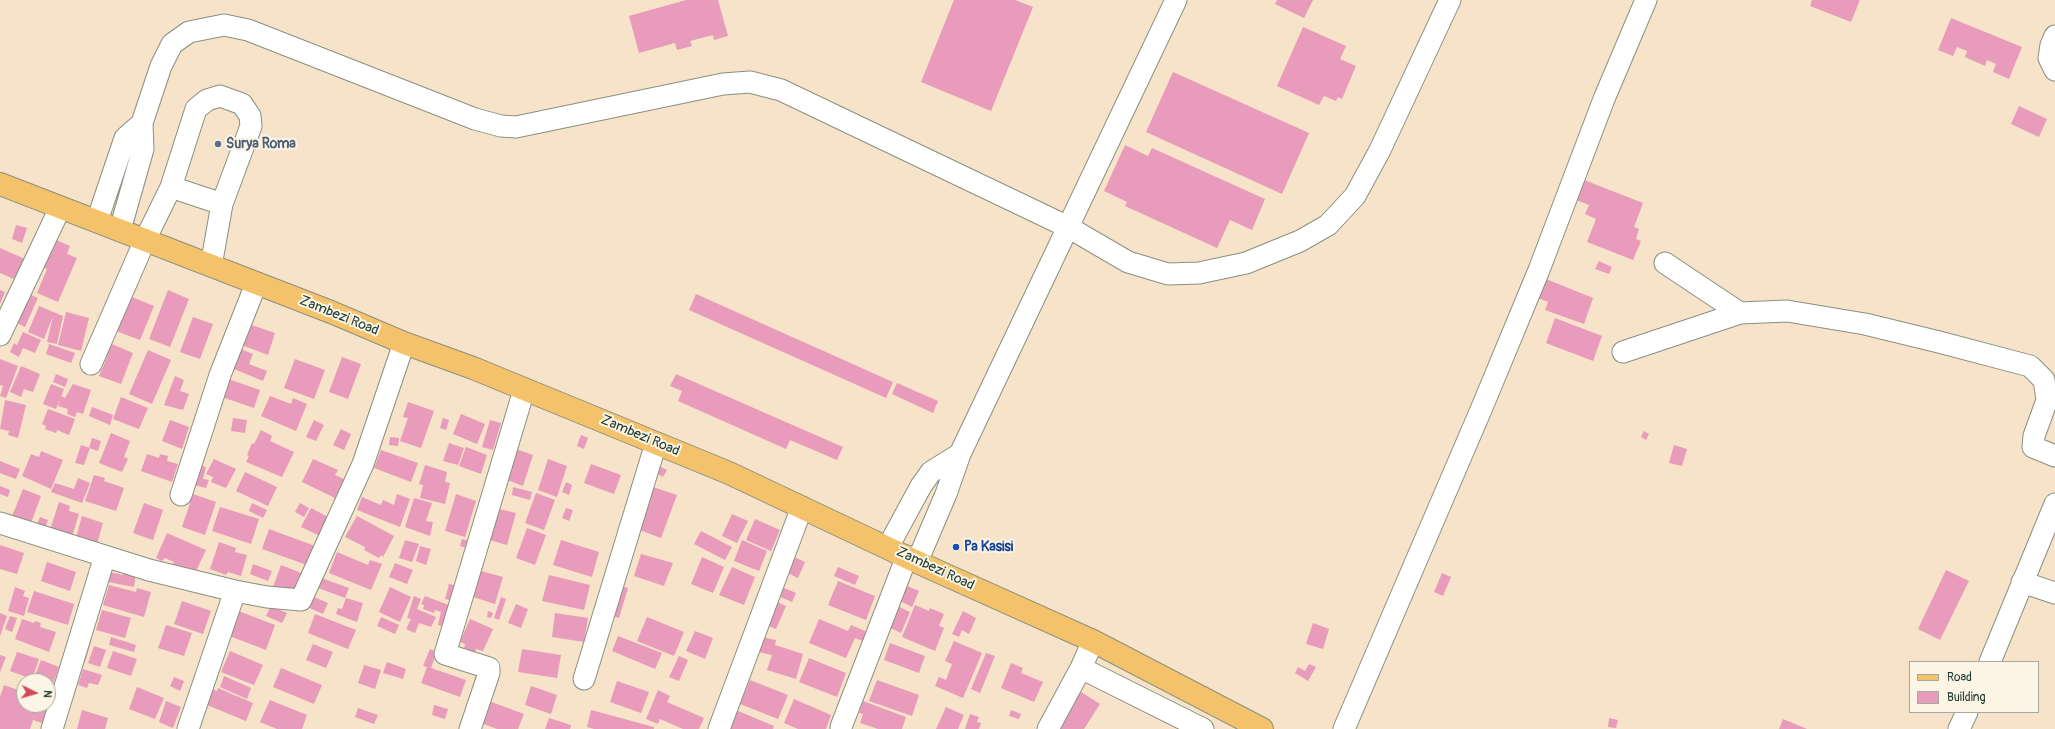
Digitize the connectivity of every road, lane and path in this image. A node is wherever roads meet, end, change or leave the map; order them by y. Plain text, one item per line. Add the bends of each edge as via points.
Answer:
1 (1176, 0) edge
2 (1450, 0) edge
3 (1646, 0) edge
4 (2055, 36) edge
5 (2055, 70) edge
6 (142, 123) junction
7 (0, 184) edge
8 (171, 187) junction
9 (222, 204) junction
10 (60, 208) junction
11 (98, 222) junction
12 (1068, 227) junction
13 (120, 230) junction
14 (145, 240) junction
15 (1665, 263) dead end
16 (210, 266) junction
17 (256, 284) junction
18 (1740, 314) junction
19 (0, 335) edge
20 (404, 343) junction
21 (1623, 352) dead end
22 (91, 364) dead end
23 (524, 390) junction
24 (656, 443) junction
25 (960, 454) junction
26 (2055, 456) edge
27 (181, 495) dead end
28 (2055, 504) edge
29 (802, 507) junction
30 (0, 523) edge
31 (904, 555) junction
32 (105, 556) junction
33 (2022, 582) junction
34 (235, 591) junction
35 (2055, 593) edge
36 (1093, 641) junction
37 (1990, 661) edge
38 (1081, 668) junction
39 (584, 679) dead end
40 (1967, 713) edge
41 (1248, 726) edge
42 (841, 727) dead end
43 (52, 729) edge
44 (188, 729) edge
45 (470, 729) edge
46 (719, 729) edge
47 (1048, 729) edge
48 (1203, 729) edge
49 (1344, 729) edge
50 (1959, 729) edge

1 - 12 street
2 - 12 street via 1356,196 1328,225 1300,241 1246,263 1199,273 1168,274 1128,262
3 - 49 street via 1604,99 1539,270 1486,398
4 - 5 street via 2049,58
6 - 11 street via 125,138
6 - 12 street via 161,66 172,44 189,32 224,25 248,30 475,119 501,126 516,127 723,84 750,82 781,90
6 - 13 street via 142,149
7 - 10 main road, Zambezi Road
8 - 9 street
8 - 9 street via 196,109 206,100 220,96 242,104 250,116 251,126
8 - 14 street
9 - 16 street
10 - 11 main road, Zambezi Road
10 - 19 street
11 - 13 main road, Zambezi Road
12 - 25 street
13 - 14 main road, Zambezi Road
14 - 16 main road, Zambezi Road
14 - 22 street
15 - 18 street
16 - 17 main road, Zambezi Road
17 - 20 main road, Zambezi Road
17 - 27 street via 220,375
18 - 21 street
18 - 26 street via 1787,311 1865,324 2030,366 2044,380 2047,400 2034,436 2033,447
20 - 23 main road, Zambezi Road via 474,368
20 - 34 street via 364,464 301,600
23 - 24 main road, Zambezi Road
23 - 45 street via 445,654 489,668
24 - 29 main road, Zambezi Road
24 - 39 street
25 - 31 street via 946,494
25 - 31 street via 931,472 921,486
28 - 33 street
29 - 31 main road, Zambezi Road
29 - 46 street
30 - 32 street
31 - 36 main road, Zambezi Road
31 - 42 street
32 - 34 street via 149,570
32 - 43 street
33 - 35 street
33 - 37 street
34 - 44 street
36 - 38 street
36 - 41 main road, Zambezi Road
38 - 47 street
38 - 48 street
40 - 50 street

